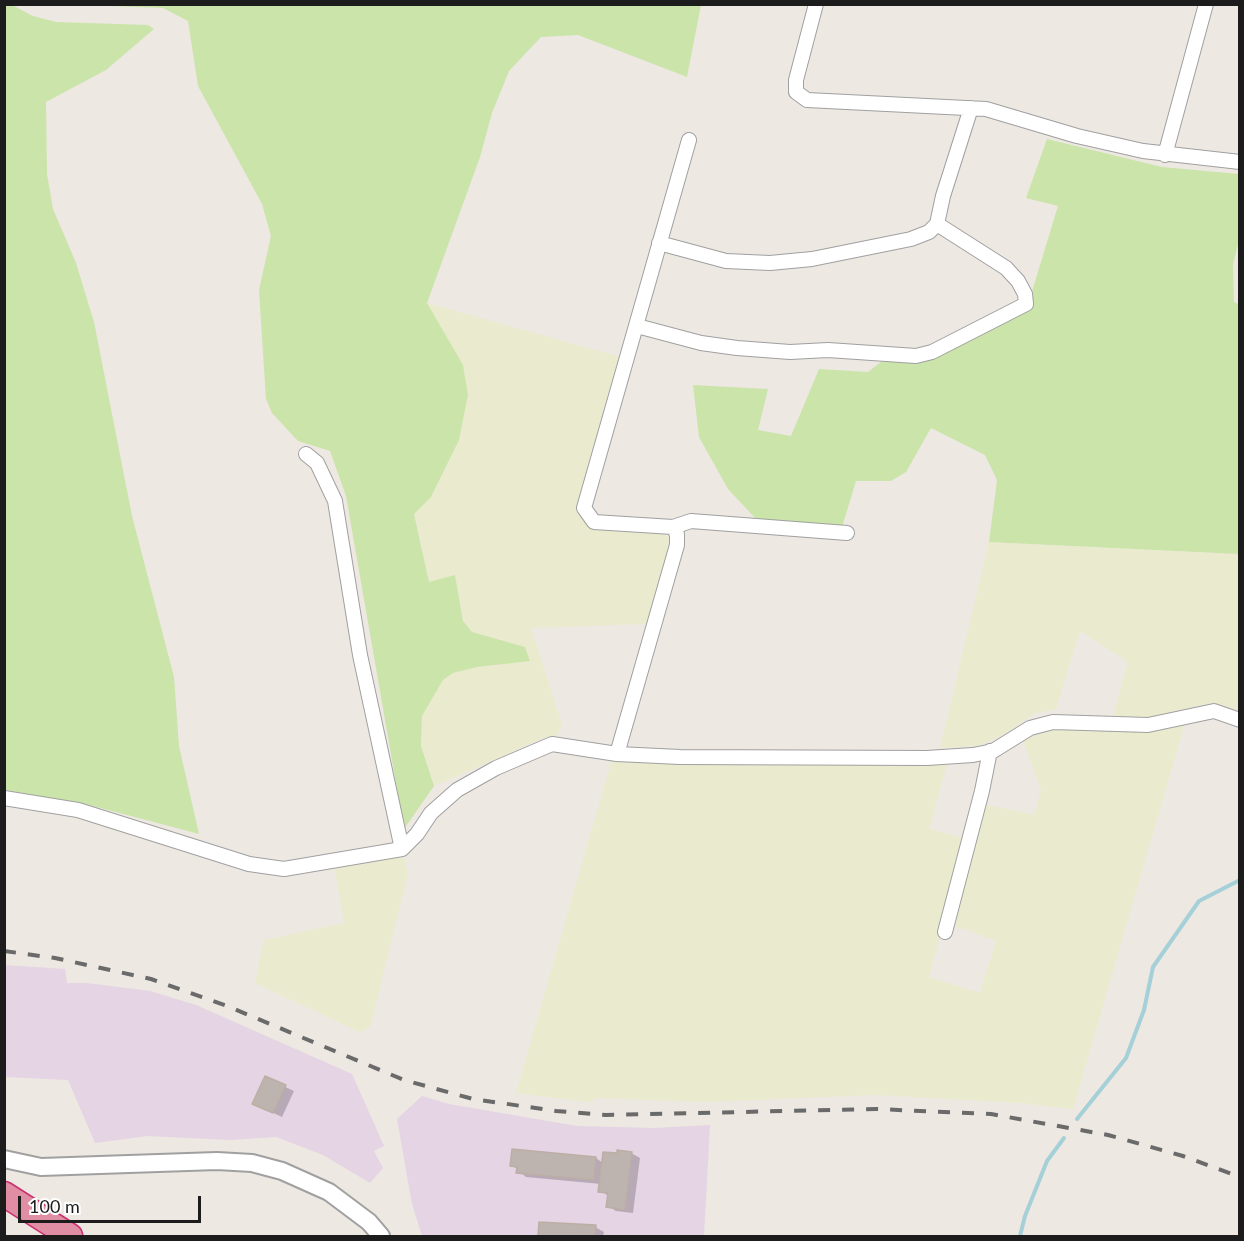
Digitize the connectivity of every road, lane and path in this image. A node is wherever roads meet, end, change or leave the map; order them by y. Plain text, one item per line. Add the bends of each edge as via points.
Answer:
1 (816, 4) edge
2 (1206, 4) edge
3 (971, 108) junction
4 (689, 140) dead end
5 (1165, 155) junction
6 (1239, 162) edge
7 (937, 224) junction
8 (659, 243) junction
9 (637, 326) junction
10 (306, 454) dead end
11 (673, 527) junction
12 (847, 533) dead end
13 (1239, 720) edge
14 (990, 752) junction
15 (617, 754) junction
16 (4, 798) edge
17 (402, 849) junction
18 (945, 932) dead end
19 (4, 1159) edge
20 (4, 1194) edge
21 (70, 1236) edge
22 (381, 1236) edge

1 - 3 street via 796,80 796,92 801,97 857,104
2 - 5 street
3 - 5 street
3 - 7 street
4 - 8 street
5 - 6 street
7 - 8 street via 930,232 911,239 812,259 770,263 726,261
7 - 9 street via 1006,268 1018,281 1026,304 932,352 916,356 737,348
8 - 9 street
9 - 11 street via 584,508 594,522
10 - 17 street via 317,463 334,501 360,655
11 - 12 street via 691,521
11 - 15 street via 677,545
13 - 14 street via 1214,711 1148,725 1053,722 1030,728
14 - 15 street via 927,758 816,759
14 - 18 street
15 - 17 street via 552,744 540,748 457,790 431,813
16 - 17 street via 78,810 249,864 284,869
19 - 22 street via 41,1167 252,1163 282,1171 329,1192
20 - 21 highway

